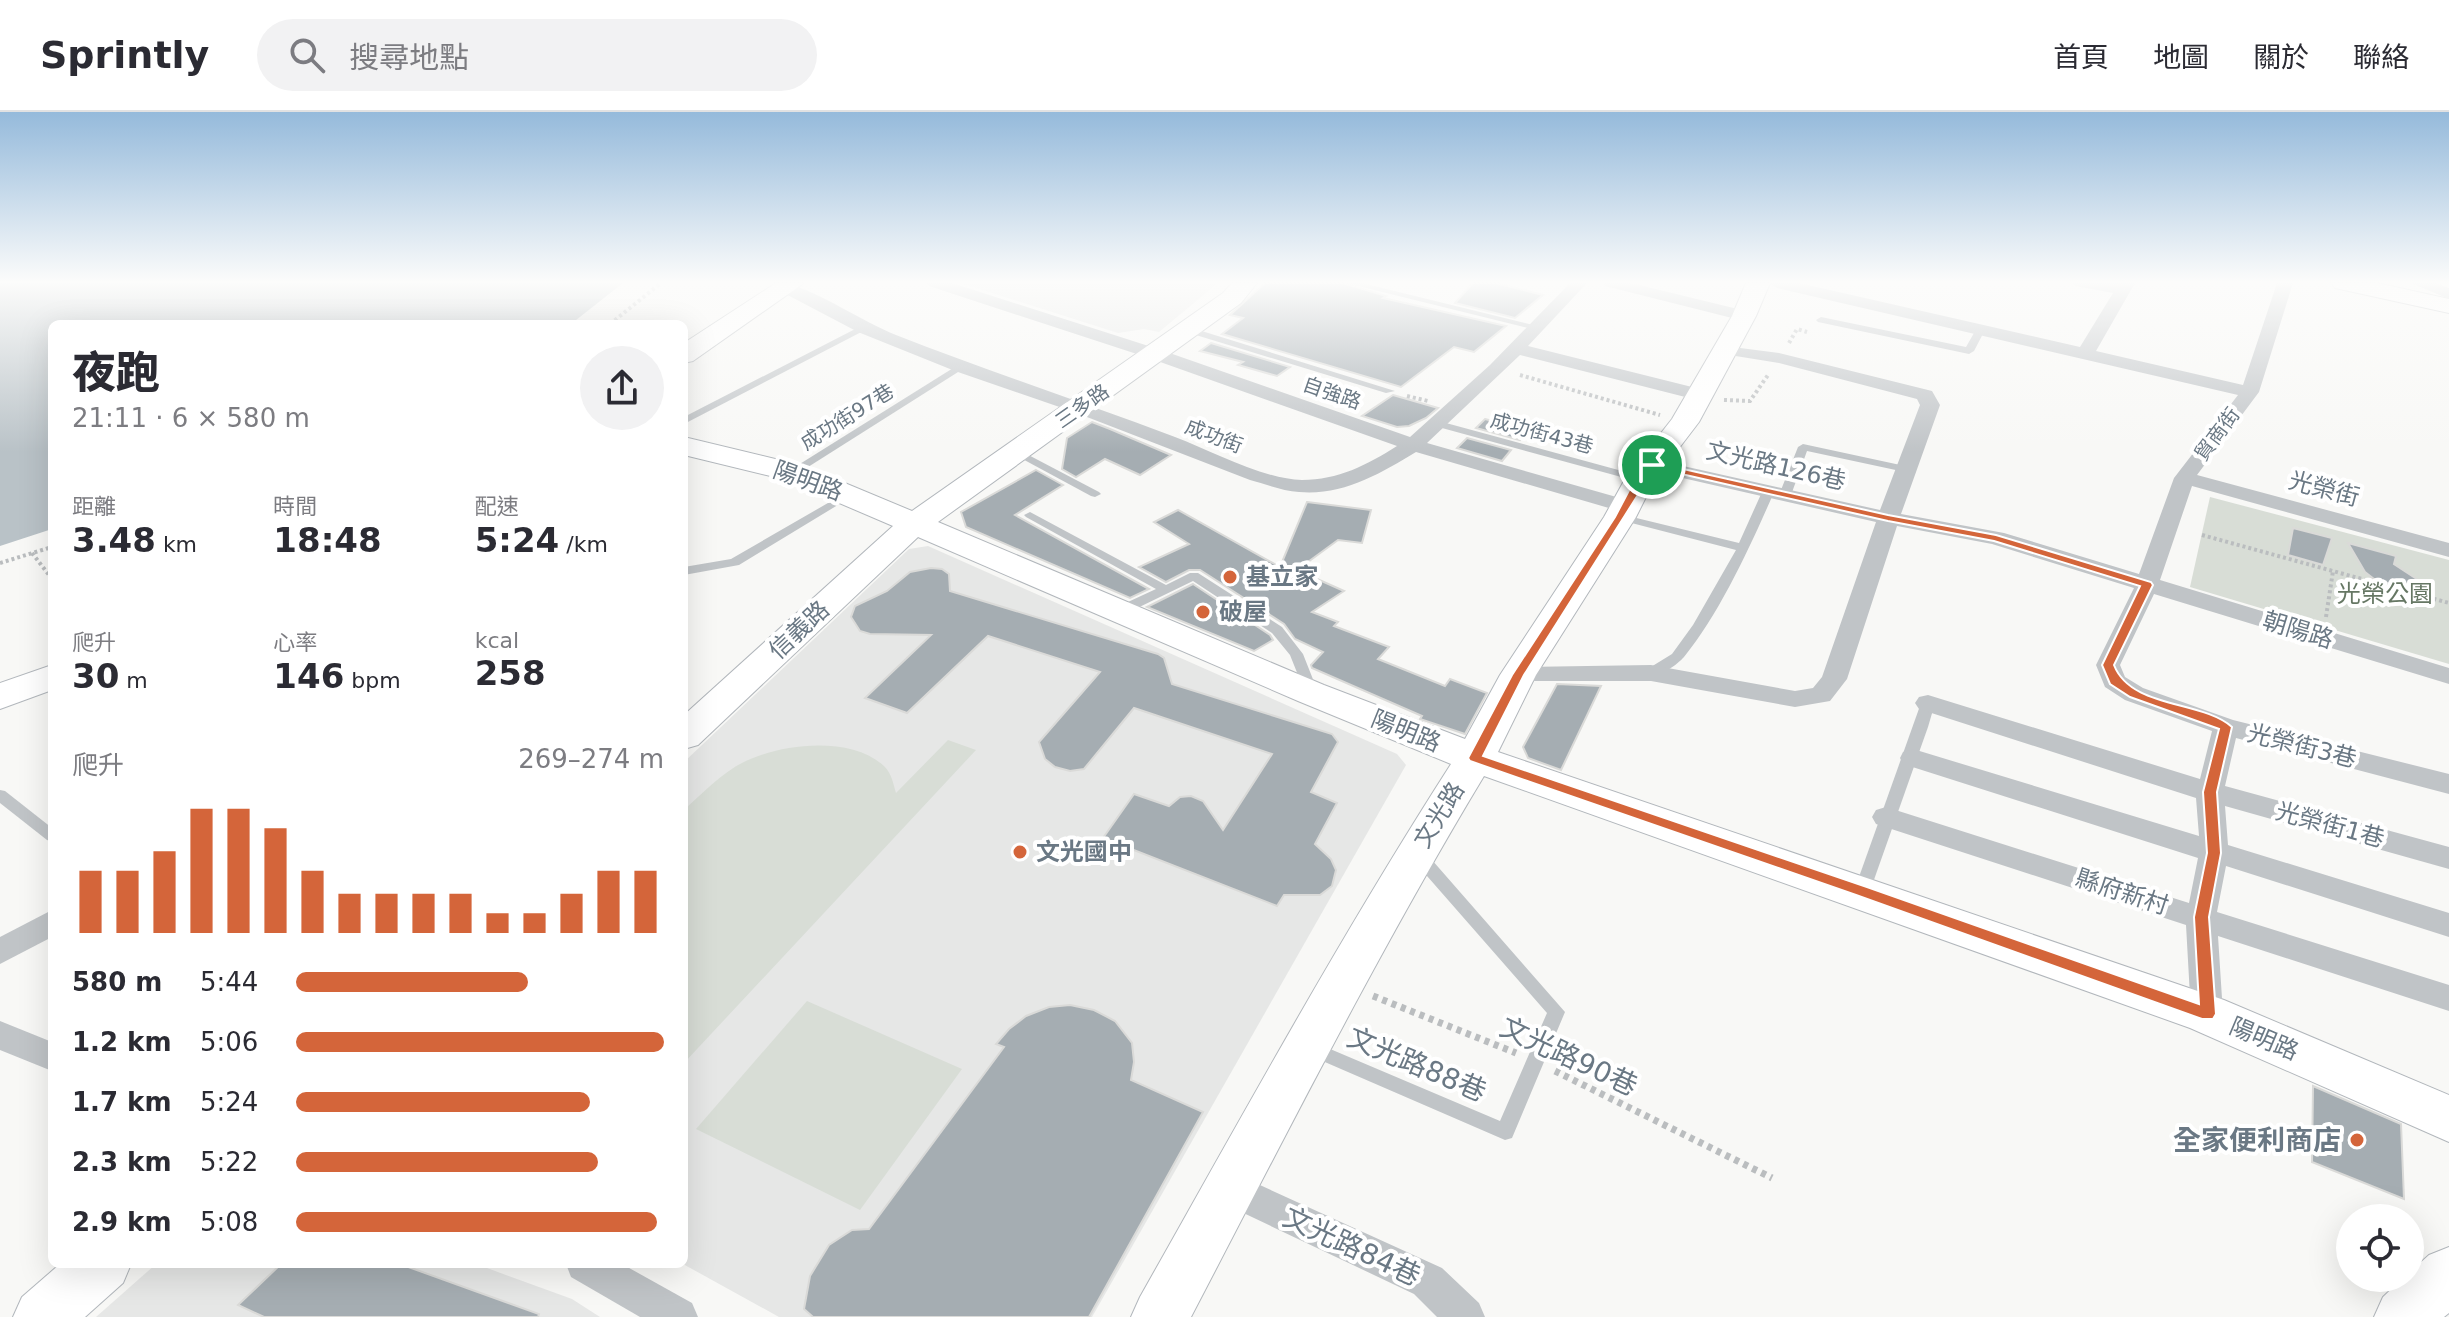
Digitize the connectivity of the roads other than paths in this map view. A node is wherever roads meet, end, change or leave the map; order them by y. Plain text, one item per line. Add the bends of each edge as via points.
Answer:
1 (708, 339) edge
2 (842, 339) edge
3 (892, 339) edge
4 (1109, 339) edge
5 (1176, 339) edge
6 (1219, 339) edge
7 (1523, 339) edge
8 (1729, 339) edge
9 (1913, 339) edge
10 (1975, 339) edge
11 (2030, 339) edge
12 (2094, 339) edge
13 (2267, 339) edge
14 (1514, 348) junction
15 (1723, 349) junction
16 (688, 352) edge
17 (2086, 352) junction
18 (1155, 354) junction
19 (961, 367) junction
20 (1390, 391) road end
21 (2250, 392) junction
22 (1081, 408) junction
23 (1693, 409) junction
24 (688, 419) edge
25 (1435, 423) junction
26 (1413, 445) junction
27 (688, 447) edge
28 (1017, 452) junction
29 (1905, 469) junction
30 (793, 472) junction
31 (1646, 472) junction
32 (2184, 478) junction
33 (1095, 494) dead end
34 (1777, 494) junction
35 (847, 495) junction
36 (1623, 512) junction
37 (1030, 515) dead end
38 (1888, 518) junction
39 (914, 524) junction
40 (1743, 548) junction
41 (2449, 550) edge
42 (688, 570) edge
43 (2147, 585) junction
44 (1166, 590) junction
45 (1120, 611) junction
46 (1651, 673) junction
47 (1518, 675) junction
48 (2449, 676) edge
49 (48, 679) edge
50 (2114, 681) joint
51 (1311, 693) junction
52 (0, 697) edge
53 (1928, 703) joint
54 (2226, 727) junction
55 (688, 732) edge
56 (1475, 758) junction
57 (1913, 758) junction
58 (2449, 784) edge
59 (2210, 792) junction
60 (0, 795) edge
61 (1886, 817) junction
62 (48, 833) edge
63 (1416, 853) junction
64 (2214, 853) junction
65 (2449, 858) edge
66 (1862, 891) junction
67 (2201, 917) junction
68 (48, 924) edge
69 (2449, 925) edge
70 (3, 946) edge
71 (2449, 998) edge
72 (2207, 1014) junction
73 (0, 1035) edge
74 (1307, 1047) junction
75 (48, 1055) edge
76 (2449, 1119) edge
77 (1229, 1188) junction
78 (98, 1268) edge
79 (592, 1268) edge
80 (2449, 1274) edge
81 (42, 1317) edge
82 (678, 1317) edge
83 (1160, 1317) edge
84 (1465, 1317) edge
85 (2403, 1317) edge

1 - 16 street
2 - 24 lane
3 - 19 street, 成功街
4 - 18 street, 自強路
5 - 18 street, 三多路
6 - 20 lane
7 - 14 street, 成功街
8 - 15 street, 文光路
9 - 10 lane via 1969,351
11 - 17 street
12 - 17 street
13 - 21 street, 貿商街
14 - 23 street
14 - 25 street, 成功街
15 - 23 street, 文光路
15 - 29 street via 1925,395 1930,405
17 - 21 street
18 - 22 street, 三多路
18 - 26 street, 自強路
19 - 22 street, 成功街
19 - 30 lane, 成功街97巷
21 - 32 street, 貿商街
22 - 26 street, 成功街 via 1257,476 1299,486 1334,484 1371,471
22 - 28 street, 三多路
23 - 31 street, 文光路
25 - 26 street, 成功街
25 - 31 lane, 成功街43巷
26 - 36 street, 自強路
27 - 30 street, 陽明路
28 - 33 lane
28 - 39 street, 三多路
29 - 34 lane via 1803,447
29 - 38 street
30 - 35 street, 陽明路
31 - 34 street, 文光路126巷
31 - 36 street, 文光路
32 - 41 street, 光榮街
32 - 43 street, 貿商街
34 - 38 street, 文光路126巷
34 - 40 lane
35 - 39 street, 陽明路
35 - 42 lane via 735,562
36 - 40 lane
36 - 47 street, 文光路
37 - 44 lane
38 - 43 street via 1996,538
38 - 46 street via 1834,679 1821,695 1795,699
39 - 45 street, 陽明路
39 - 55 street, 信義路
40 - 46 lane via 1677,657
43 - 48 street, 朝陽路
43 - 50 street, 貿商街 via 2108,665
44 - 45 lane
44 - 51 lane via 1194,576 1277,630 1296,654
45 - 51 street, 陽明路
46 - 47 street
47 - 56 street, 文光路
49 - 52 street
50 - 54 street, 光榮街3巷 via 2134,694
51 - 56 street, 陽明路
53 - 57 lane
53 - 59 street
54 - 58 street, 光榮街3巷
54 - 59 street
56 - 63 street, 文光路
56 - 66 street, 陽明路
57 - 61 lane
57 - 64 street
59 - 64 street
59 - 65 street, 光榮街1巷
60 - 62 lane
61 - 66 lane
61 - 67 street, 縣府新村
63 - 74 street, 文光路
63 - 74 lane, 文光路88巷 via 1556,1012 1505,1132
64 - 67 street
64 - 69 street
66 - 72 street, 陽明路
67 - 71 street, 縣府新村
67 - 72 street
68 - 70 street
72 - 76 street, 陽明路
73 - 75 street
74 - 77 street, 文光路
77 - 83 street, 文光路
77 - 84 street, 文光路84巷 via 1428,1281
78 - 81 street
79 - 82 street
80 - 85 street

